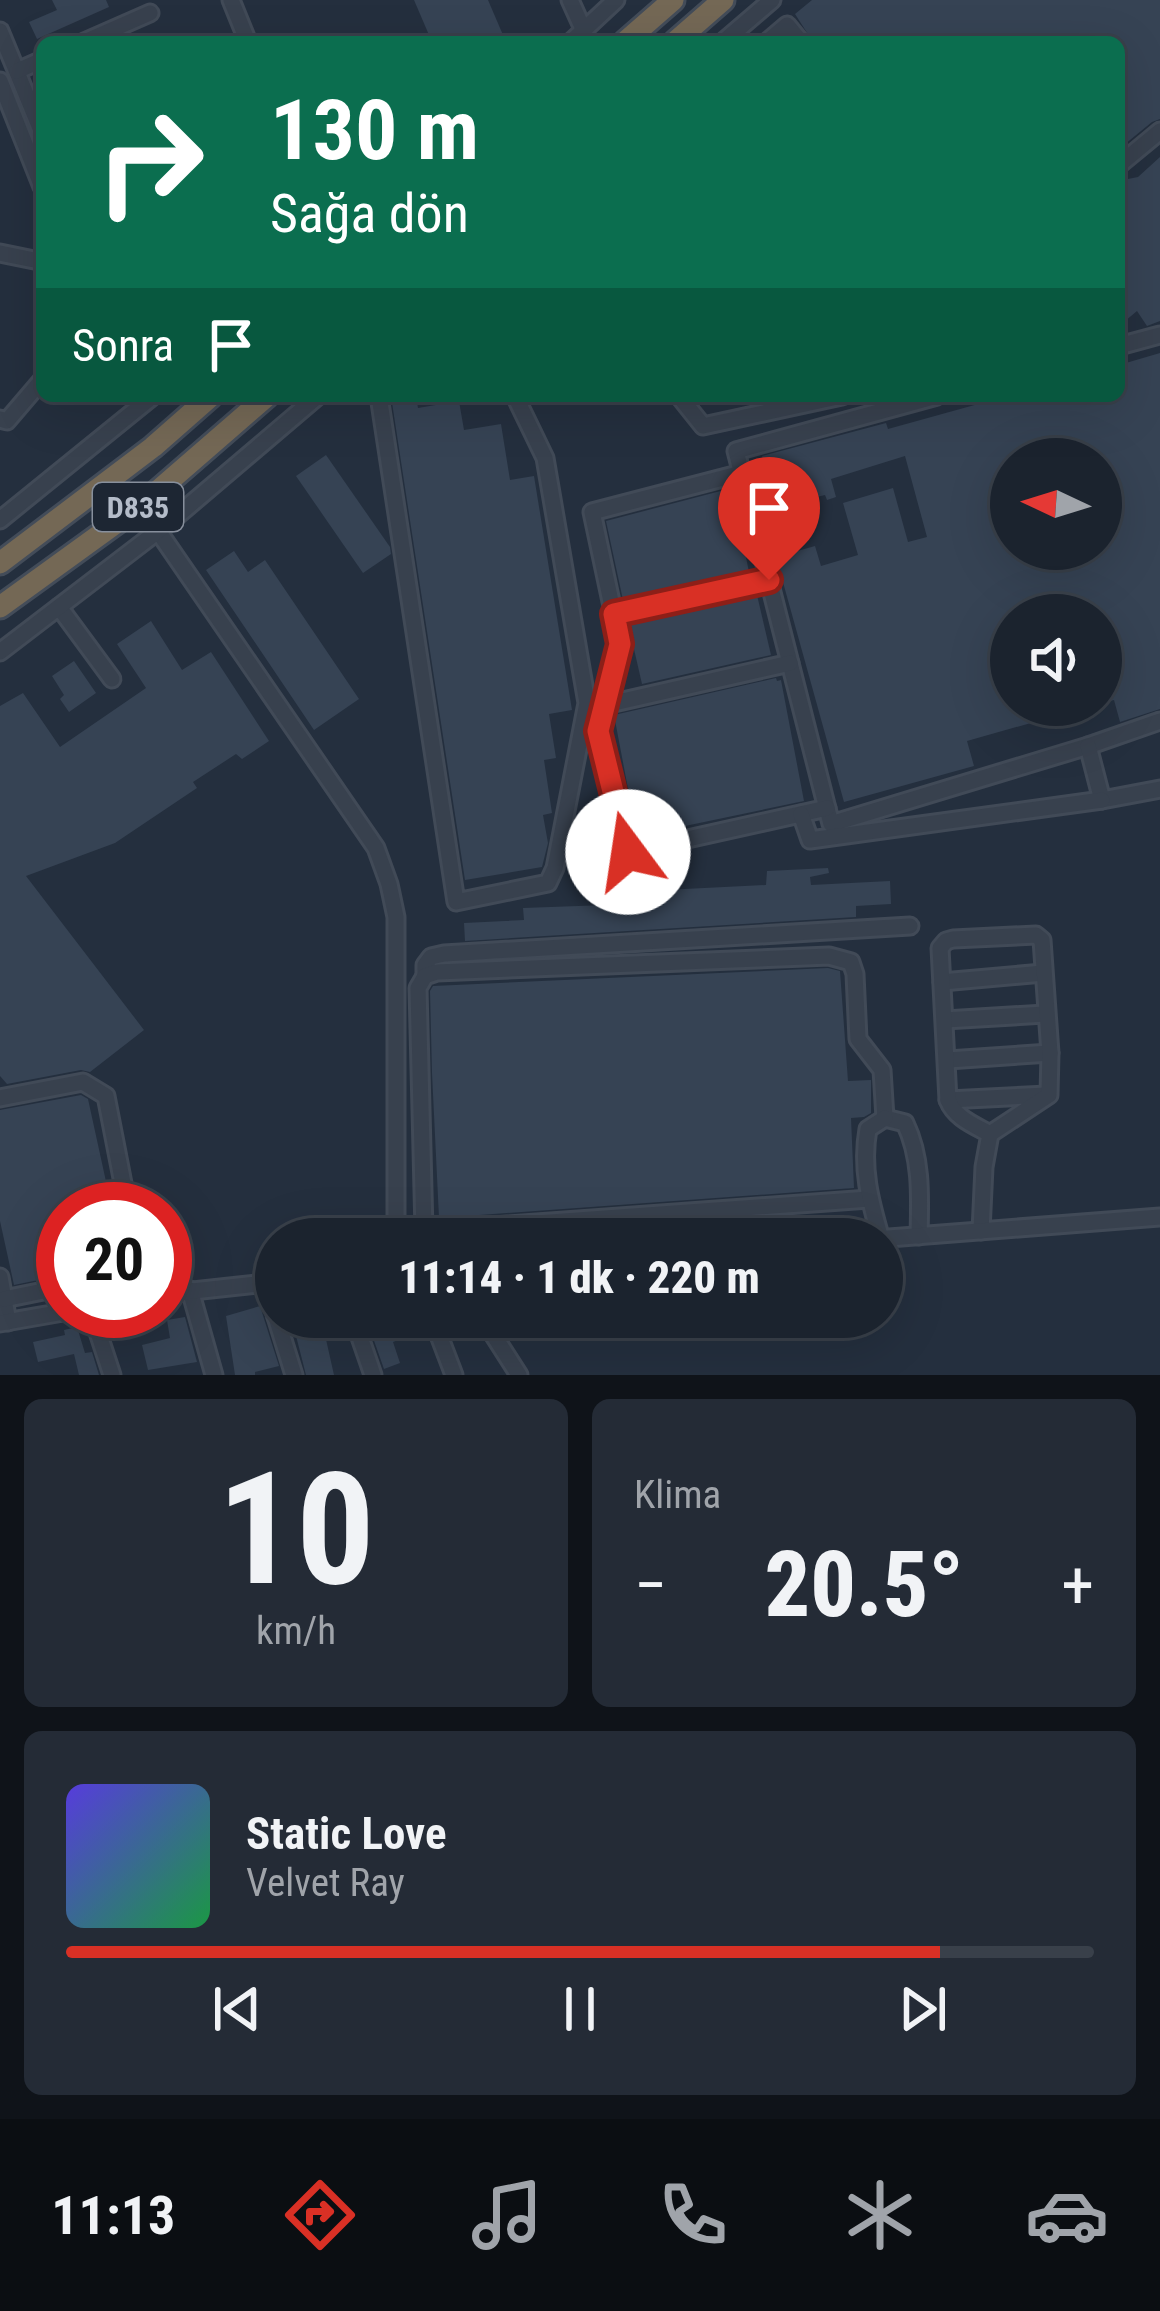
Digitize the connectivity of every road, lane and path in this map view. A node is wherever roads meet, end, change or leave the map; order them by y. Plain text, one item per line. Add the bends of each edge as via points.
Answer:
1 (231, 0) edge
2 (570, 0) edge
3 (616, 0) edge
4 (673, 0) edge
5 (723, 0) edge
6 (772, 0) edge
7 (150, 14) dead end
8 (0, 31) edge
9 (98, 36) edge
10 (246, 36) edge
11 (578, 36) edge
12 (632, 36) edge
13 (682, 36) edge
14 (730, 36) edge
15 (773, 36) edge
16 (796, 36) edge
17 (36, 63) edge
18 (17, 71) junction
19 (0, 81) edge
20 (36, 119) edge
21 (36, 129) edge
22 (20, 131) junction
23 (1160, 131) edge
24 (1125, 160) edge
25 (36, 172) edge
26 (0, 254) edge
27 (36, 262) edge
28 (1160, 332) edge
29 (1125, 341) edge
30 (36, 387) edge
31 (142, 402) edge
32 (204, 402) edge
33 (260, 402) edge
34 (311, 402) edge
35 (380, 402) edge
36 (517, 402) edge
37 (684, 402) edge
38 (815, 402) edge
39 (915, 402) edge
40 (0, 419) edge
41 (742, 473) junction
42 (0, 520) edge
43 (158, 531) junction
44 (0, 563) edge
45 (769, 580) junction
46 (0, 607) edge
47 (58, 607) junction
48 (614, 614) junction
49 (0, 652) edge
50 (790, 663) junction
51 (112, 679) dead end
52 (605, 705) junction
53 (1160, 721) edge
54 (1088, 746) junction
55 (1160, 789) edge
56 (1102, 800) junction
57 (827, 808) junction
58 (801, 814) junction
59 (910, 926) dead end
60 (847, 932) junction
61 (844, 959) junction
62 (1043, 973) junction
63 (425, 976) junction
64 (942, 982) junction
65 (1045, 1014) junction
66 (945, 1021) junction
67 (1050, 1052) junction
68 (948, 1060) junction
69 (1049, 1095) junction
70 (0, 1098) edge
71 (949, 1100) junction
72 (885, 1118) junction
73 (990, 1134) junction
74 (123, 1182) edge
75 (869, 1199) junction
76 (1160, 1217) edge
77 (396, 1218) edge
78 (874, 1218) edge
79 (981, 1231) junction
80 (920, 1236) junction
81 (903, 1237) edge
82 (0, 1276) edge
83 (255, 1284) edge
84 (192, 1290) edge
85 (36, 1292) edge
86 (192, 1297) edge
87 (4, 1299) junction
88 (36, 1317) edge
89 (4, 1323) edge
90 (100, 1338) edge
91 (283, 1338) edge
92 (360, 1338) edge
93 (439, 1338) edge
94 (493, 1338) edge
95 (510, 1372) edge
96 (112, 1375) edge
97 (214, 1375) edge
98 (294, 1375) edge
99 (373, 1375) edge
100 (454, 1375) edge

1 - 10 street
2 - 11 street
3 - 11 street
4 - 12 highway
5 - 13 highway
6 - 14 street
7 - 9 street
8 - 18 street
15 - 16 street via 787,25
17 - 18 street
18 - 20 street
19 - 22 street
21 - 22 street
22 - 25 street
23 - 24 street
26 - 27 street
28 - 29 street
30 - 40 street via 7,421
31 - 42 street
32 - 44 highway, D835
33 - 46 highway, D835 via 145,502
34 - 43 street
35 - 36 street via 456,902 548,883 587,703 545,458
37 - 38 street via 703,427
39 - 41 street via 736,451
41 - 45 street
41 - 48 street via 592,512
43 - 47 street
43 - 77 street via 376,848 389,884 396,917
45 - 48 street
45 - 50 street
47 - 49 street
47 - 51 street
48 - 52 street via 620,644
50 - 52 street
50 - 57 street
52 - 58 street via 598,731 628,852
53 - 54 street
54 - 56 street
54 - 57 street via 831,824
55 - 56 street
56 - 58 street via 810,840
57 - 58 street
59 - 60 street
60 - 61 street
60 - 63 street via 444,954 431,957
61 - 63 street
61 - 72 street via 855,974 858,1039 882,1070
62 - 64 street
62 - 64 street via 1036,935 953,939 940,948
62 - 65 street
63 - 75 street via 417,1011 424,1231
64 - 66 street
65 - 66 street
65 - 67 street
66 - 68 street
67 - 68 street
67 - 69 street
68 - 71 street
69 - 71 street
69 - 73 street
70 - 74 street via 83,1082 106,1096
71 - 73 street via 961,1118
72 - 75 street via 868,1129
72 - 80 street via 905,1123 914,1142
73 - 79 street
75 - 78 street
76 - 79 street
79 - 80 street
80 - 81 street
82 - 87 street
83 - 84 street
85 - 87 street
86 - 97 street
87 - 89 street
88 - 89 street
90 - 96 street
91 - 98 street
92 - 99 street
93 - 100 street
94 - 95 street

